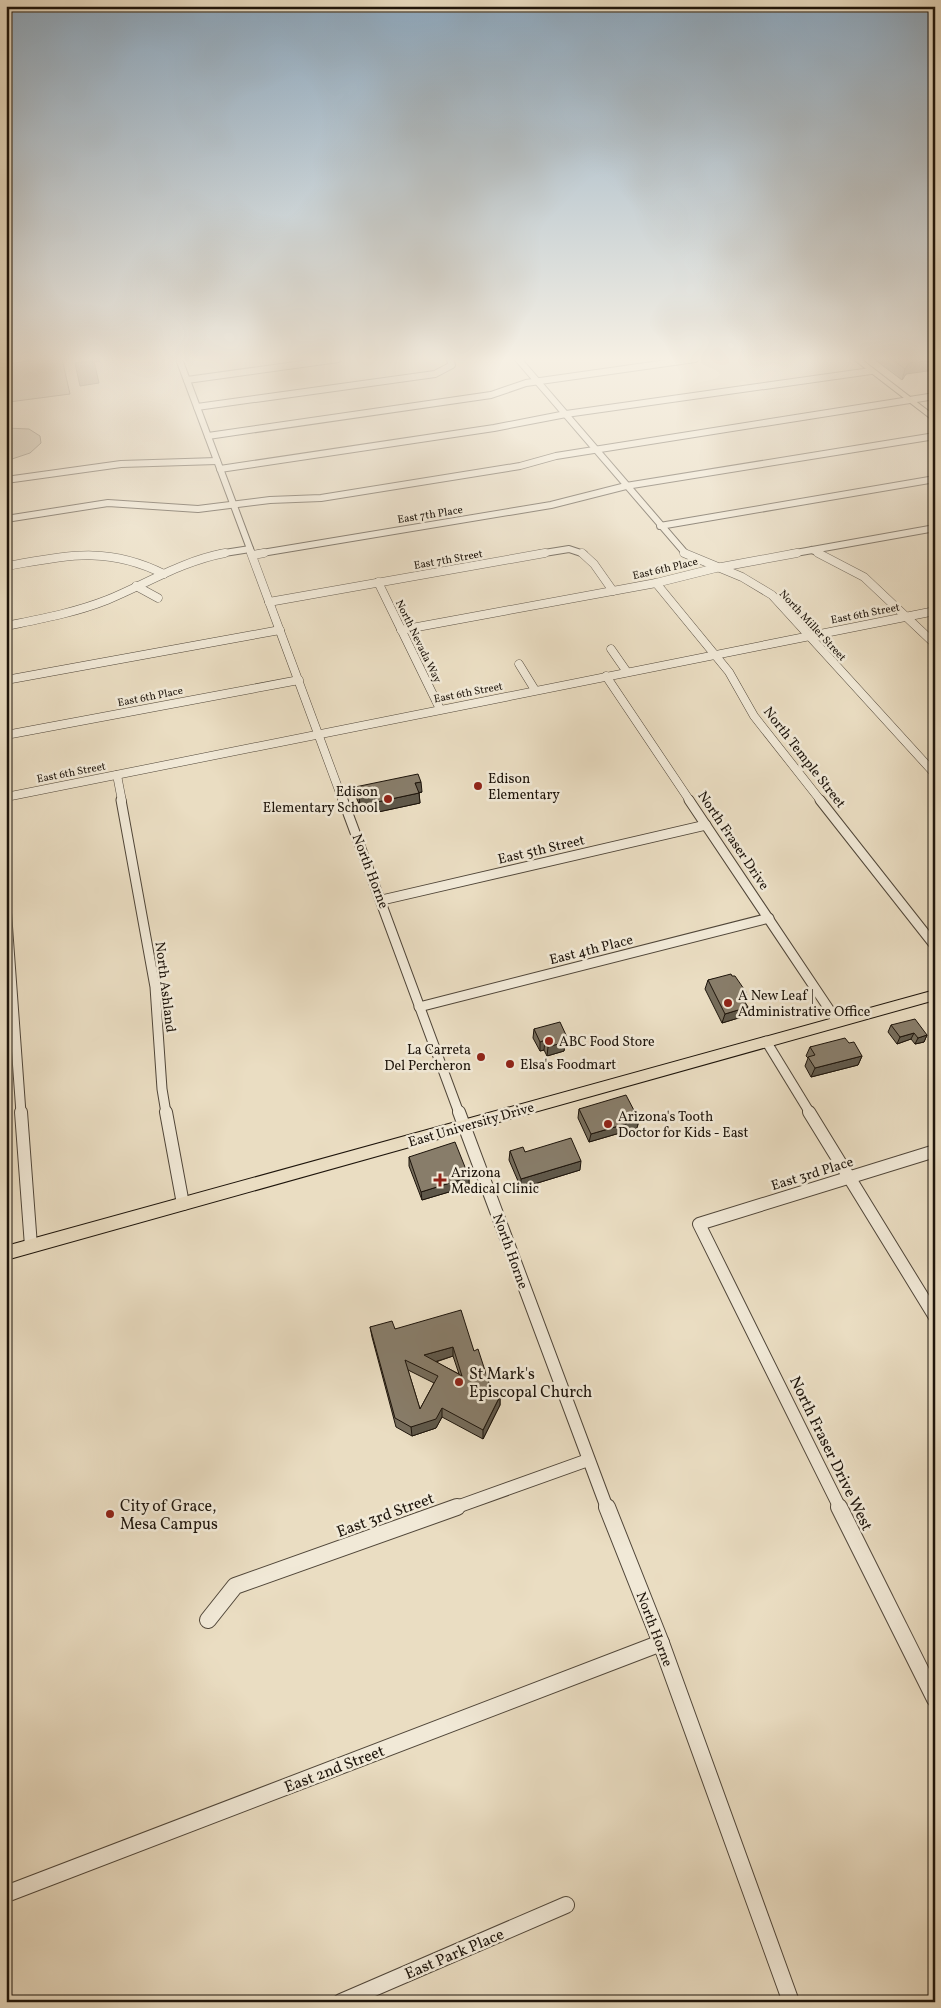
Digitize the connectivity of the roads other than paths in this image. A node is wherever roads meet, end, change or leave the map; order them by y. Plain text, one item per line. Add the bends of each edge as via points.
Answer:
1 (214, 453) edge
2 (329, 453) edge
3 (580, 453) edge
4 (599, 453) edge
5 (832, 453) edge
6 (217, 461) junction
7 (220, 469) junction
8 (935, 478) edge
9 (6, 480) edge
10 (626, 486) junction
11 (234, 505) junction
12 (6, 519) edge
13 (660, 526) junction
14 (935, 528) edge
15 (811, 550) junction
16 (251, 552) junction
17 (6, 566) edge
18 (716, 568) junction
19 (164, 574) junction
20 (378, 582) junction
21 (656, 583) junction
22 (136, 586) junction
23 (612, 591) junction
24 (158, 598) dead end
25 (269, 602) junction
26 (935, 611) edge
27 (907, 617) junction
28 (6, 626) edge
29 (280, 630) junction
30 (401, 630) junction
31 (810, 636) junction
32 (935, 644) edge
33 (611, 649) dead end
34 (714, 655) junction
35 (519, 664) dead end
36 (627, 672) junction
37 (606, 676) junction
38 (6, 680) edge
39 (299, 680) junction
40 (535, 690) junction
41 (440, 709) junction
42 (319, 734) junction
43 (6, 735) edge
44 (935, 774) edge
45 (117, 775) junction
46 (6, 797) edge
47 (706, 825) junction
48 (382, 900) junction
49 (6, 906) edge
50 (769, 918) junction
51 (935, 946) edge
52 (935, 995) edge
53 (419, 1007) junction
54 (838, 1022) junction
55 (766, 1041) junction
56 (464, 1126) junction
57 (935, 1151) edge
58 (849, 1177) junction
59 (183, 1204) junction
60 (699, 1224) joint
61 (31, 1246) junction
62 (6, 1253) edge
63 (935, 1317) edge
64 (588, 1460) junction
65 (208, 1620) dead end
66 (661, 1643) junction
67 (935, 1699) edge
68 (6, 1894) edge
69 (566, 1905) dead end
70 (341, 2002) edge
71 (791, 2002) edge

1 - 6 street, North Horne
2 - 7 street
3 - 11 street via 520,466 321,498
4 - 10 street, North Miller Street
5 - 10 street, East 7th Place
6 - 7 street, North Horne
6 - 9 street via 184,465 110,465
7 - 11 street, North Horne
8 - 13 street
10 - 13 street, North Miller Street
10 - 16 street, East 7th Place via 551,505
11 - 12 street via 183,510 108,504
11 - 16 street, North Horne
13 - 18 street, North Miller Street via 686,555
14 - 15 street, East 6th Place
15 - 18 street, East 6th Place
15 - 27 street via 864,577
16 - 19 street, East 7th Place via 198,560
16 - 25 street, North Horne
17 - 19 street via 61,557 104,555 130,559
18 - 21 street, East 6th Place
18 - 31 street, North Miller Street via 742,577 772,595
19 - 22 street, East 7th Place
20 - 23 street, East 7th Street via 573,549 584,553
20 - 25 street, East 7th Street
20 - 30 street, North Nevada Way
21 - 23 street, East 6th Place
21 - 34 street, North Temple Street
22 - 24 street
22 - 28 street, East 7th Place via 79,610
23 - 30 street, East 6th Place
25 - 29 street, North Horne
26 - 27 street, East 6th Street
27 - 31 street, East 6th Street
27 - 32 street
29 - 38 street
29 - 39 street, North Horne
30 - 41 street, North Nevada Way
31 - 34 street, East 6th Street
31 - 44 street, North Miller Street
33 - 36 street
34 - 36 street, East 6th Street
34 - 51 street, North Temple Street via 754,716
35 - 40 street
36 - 37 street, East 6th Street
37 - 40 street, East 6th Street
37 - 47 street, North Fraser Drive
39 - 42 street, North Horne
39 - 43 street, East 6th Place
40 - 41 street, East 6th Street
41 - 42 street, East 6th Street
42 - 45 street, East 6th Street
42 - 48 street, North Horne
45 - 46 street, East 6th Street
45 - 59 street, North Ashland via 155,987 162,1089
47 - 48 street, East 5th Street
47 - 50 street, North Fraser Drive
48 - 53 street, North Horne
49 - 61 street
50 - 53 street, East 4th Place
50 - 54 street, North Fraser Drive
52 - 54 main road, East University Drive
53 - 56 street, North Horne
54 - 55 main road, East University Drive
55 - 56 main road, East University Drive
55 - 58 street
56 - 59 main road, East University Drive
56 - 64 street, North Horne
57 - 58 street, East 3rd Place
58 - 60 street, East 3rd Place
58 - 63 street
59 - 61 main road, East University Drive
60 - 67 street, North Fraser Drive West
61 - 62 main road, East University Drive
64 - 65 street, East 3rd Street via 235,1586
64 - 66 street, North Horne
66 - 68 street, East 2nd Street
66 - 71 street, North Horne
69 - 70 street, East Park Place

